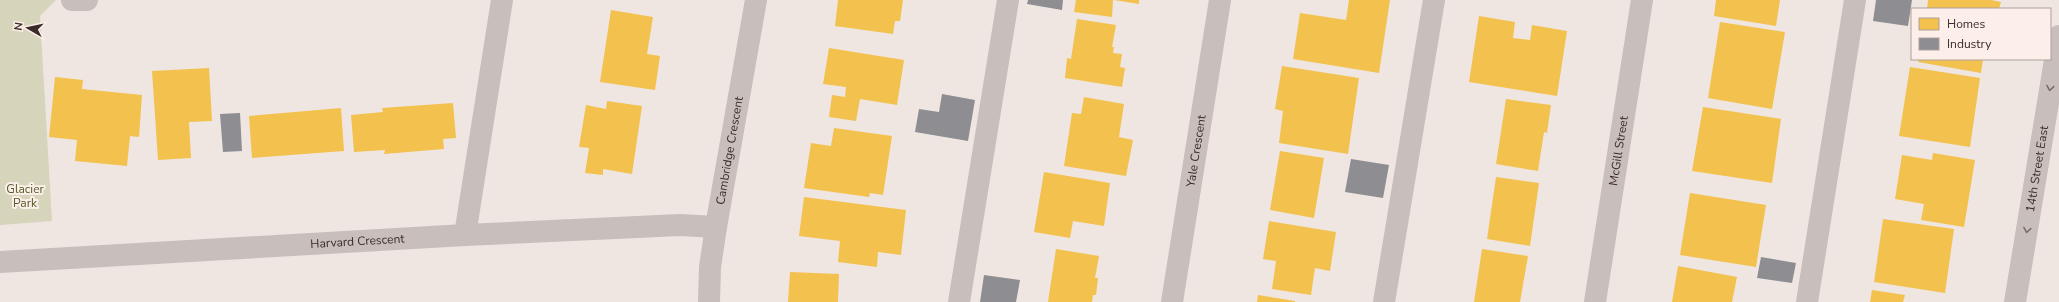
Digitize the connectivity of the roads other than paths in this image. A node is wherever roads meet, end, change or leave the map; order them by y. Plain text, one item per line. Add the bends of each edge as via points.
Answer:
1 (72, 0) edge
2 (87, 0) edge
3 (502, 0) edge
4 (756, 0) edge
5 (1008, 0) edge
6 (1220, 0) edge
7 (1434, 0) edge
8 (1642, 0) edge
9 (1855, 0) edge
10 (2059, 36) edge
11 (716, 227) junction
12 (465, 235) junction
13 (0, 262) edge
14 (709, 302) edge
15 (959, 302) edge
16 (1172, 302) edge
17 (1384, 302) edge
18 (1594, 302) edge
19 (1807, 302) edge
20 (2015, 302) edge

1 - 2 street
3 - 12 street
4 - 11 street, Cambridge Crescent
5 - 15 street
6 - 16 street, Yale Crescent
7 - 17 street
8 - 18 street, McGill Street
9 - 19 street
10 -> 20 street, 14th Street East
11 - 12 street, Harvard Crescent via 680,225
11 - 14 street, Cambridge Crescent via 710,268
12 - 13 street, Harvard Crescent

